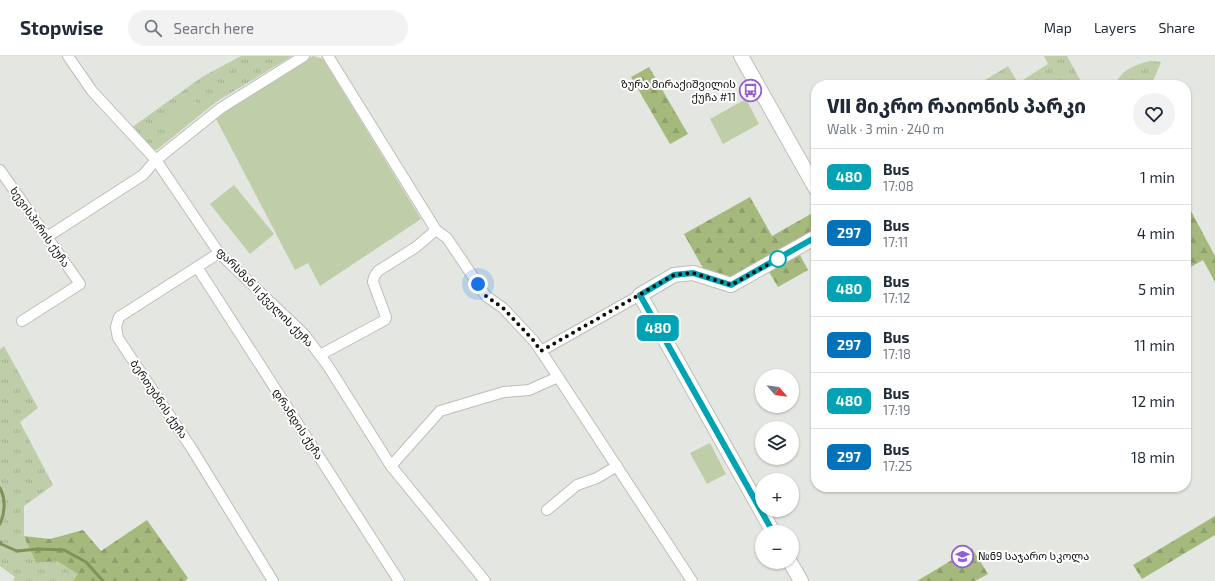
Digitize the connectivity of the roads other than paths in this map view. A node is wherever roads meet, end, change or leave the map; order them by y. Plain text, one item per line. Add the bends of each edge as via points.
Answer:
1 (68, 56) edge
2 (304, 56) edge
3 (328, 56) edge
4 (741, 56) edge
5 (156, 160) junction
6 (0, 170) edge
7 (811, 181) edge
8 (436, 230) junction
9 (47, 237) junction
10 (811, 240) edge
11 (219, 253) junction
12 (197, 267) junction
13 (640, 295) junction
14 (22, 321) dead end
15 (541, 351) junction
16 (320, 355) junction
17 (558, 377) junction
18 (391, 466) junction
19 (617, 466) junction
20 (547, 510) dead end
21 (769, 525) edge
22 (794, 569) edge
23 (273, 581) edge
24 (399, 581) edge
25 (485, 581) edge
26 (692, 581) edge
27 (800, 581) edge

1 - 5 street, ფარსმან II ქველის ქუჩა via 92,91
2 - 5 street via 221,108
3 - 8 street
4 - 7 street
5 - 9 street via 143,175
5 - 11 street, ფარსმან II ქველის ქუჩა
6 - 9 street, ხევისპირის ქუჩა
8 - 15 street via 447,238 486,296 503,308
8 - 16 street via 378,271 374,277 373,282 385,320
9 - 14 street, ხევისპირის ქუჩა via 80,284
10 - 13 street via 731,285 693,273 678,274
11 - 12 street, ბერთუბნის ქუჩა
11 - 16 street, ფარსმან II ქველის ქუჩა via 304,334
12 - 23 street, ბერთუბნის ქუჩა via 118,317 118,338 192,449
12 - 24 street, დრანდის ქუჩა
13 - 15 street
13 - 21 street
15 - 17 street
16 - 18 street, ფარსმან II ქველის ქუჩა
17 - 18 street via 529,390 504,392 440,411
17 - 19 street
18 - 25 street, ფარსმან II ქველის ქუჩა
19 - 20 street via 597,478 577,485
19 - 26 street
22 - 27 street

